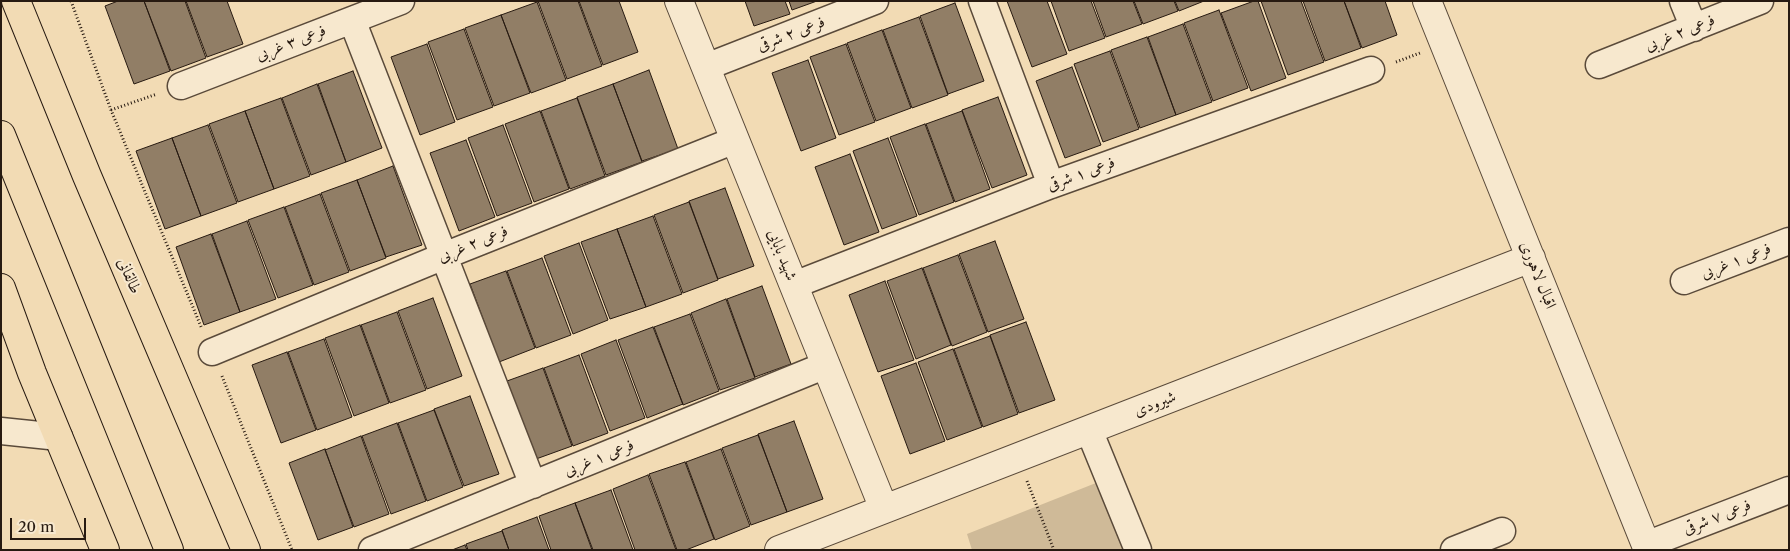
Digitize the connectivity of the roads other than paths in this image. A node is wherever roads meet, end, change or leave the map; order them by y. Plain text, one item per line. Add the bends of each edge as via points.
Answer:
1 (16, 1) edge
2 (401, 1) edge
3 (679, 1) edge
4 (876, 1) edge
5 (982, 1) edge
6 (1427, 1) edge
7 (1683, 1) edge
8 (1760, 1) edge
9 (352, 20) junction
10 (1694, 28) junction
11 (1599, 65) dead end
12 (706, 67) junction
13 (1372, 70) road end
14 (181, 86) road end
15 (1, 135) edge
16 (735, 140) junction
17 (1051, 185) junction
18 (1789, 241) edge
19 (444, 256) junction
20 (1531, 258) junction
21 (1684, 281) dead end
22 (794, 285) junction
23 (1, 288) edge
24 (212, 352) road end
25 (826, 365) junction
26 (1089, 430) junction
27 (1, 432) edge
28 (59, 437) junction
29 (533, 485) junction
30 (1789, 490) edge
31 (884, 509) junction
32 (1502, 531) dead end
33 (1647, 547) edge
34 (105, 550) edge
35 (169, 550) edge
36 (246, 550) edge
37 (372, 550) edge
38 (779, 550) edge
39 (1138, 550) edge
40 (1454, 550) edge

1 - 36 main road, طالقانی
2 - 9 street, فرعی ۳ غربی
3 - 12 street, شهید بابایی
4 - 12 street, فرعی ۲ شرقی
5 - 17 street
6 - 20 street, اقبال لاهوری
7 - 10 street
8 - 10 street, فرعی ۲ غربی
9 - 14 street, فرعی ۳ غربی
9 - 19 street
10 - 11 street, فرعی ۲ غربی
12 - 16 street, شهید بابایی
13 - 17 street, فرعی ۱ شرقی
15 - 35 main road
16 - 19 street, فرعی ۲ غربی
16 - 22 street, شهید بابایی
17 - 22 street, فرعی ۱ شرقی
18 - 21 street, فرعی ۱ غربی
19 - 24 street, فرعی ۲ غربی
19 - 29 street
20 - 26 street, شیرودی
20 - 33 street, اقبال لاهوری
22 - 25 street, شهید بابایی
23 - 28 main road
25 - 29 street, فرعی ۱ غربی
25 - 31 street, شهید بابایی
26 - 31 street, شیرودی
26 - 39 street
27 - 28 street
28 - 34 main road
29 - 37 street, فرعی ۱ غربی
30 - 33 street, فرعی ۷ شرقی
31 - 38 street, شیرودی
32 - 40 street

